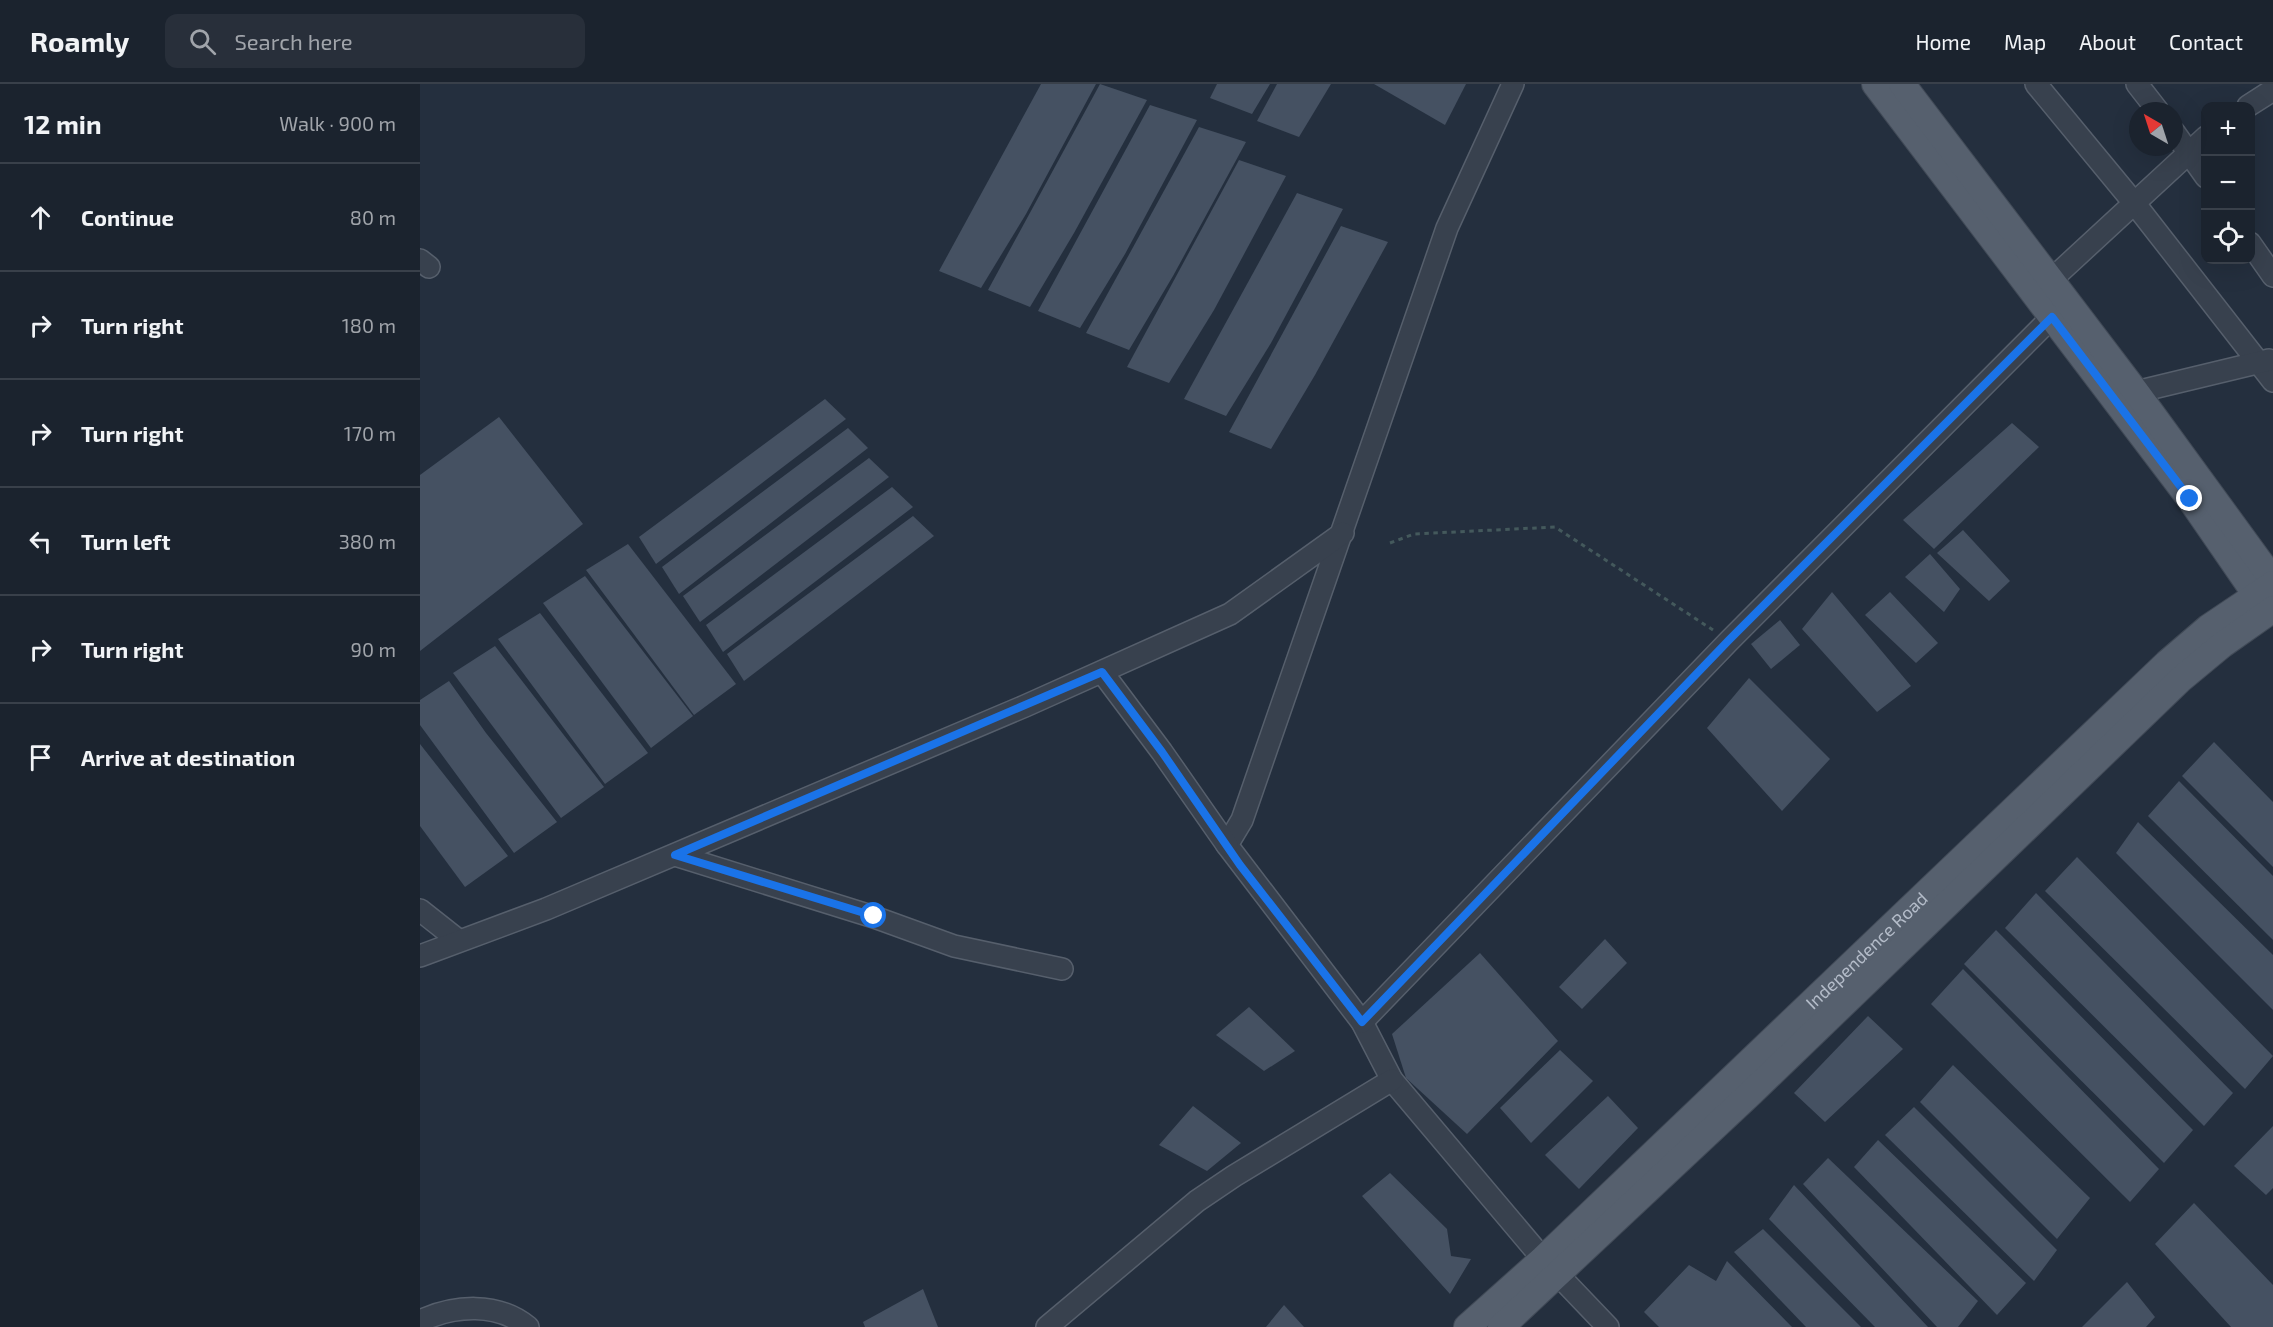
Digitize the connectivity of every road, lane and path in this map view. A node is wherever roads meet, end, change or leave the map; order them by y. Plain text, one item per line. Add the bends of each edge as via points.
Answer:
1 (1513, 84) edge
2 (1875, 84) edge
3 (1902, 84) edge
4 (2036, 84) edge
5 (2138, 84) edge
6 (2268, 93) edge
7 (2151, 102) edge
8 (2254, 102) edge
9 (2201, 141) edge
10 (2183, 145) edge
11 (2189, 153) junction
12 (2201, 171) edge
13 (2135, 204) junction
14 (2255, 250) edge
15 (2273, 276) edge
16 (2051, 280) junction
17 (2052, 317) junction
18 (2265, 361) edge
19 (2273, 381) edge
20 (2136, 392) junction
21 (1343, 533) junction
22 (1390, 543) dead end
23 (2269, 600) edge
24 (1729, 640) junction
25 (1102, 672) junction
26 (1227, 845) junction
27 (675, 855) junction
28 (420, 910) edge
29 (458, 940) junction
30 (420, 956) edge
31 (1062, 969) dead end
32 (1362, 1022) junction
33 (1392, 1080) junction
34 (1550, 1267) junction
35 (420, 1321) edge
36 (528, 1327) edge
37 (1047, 1327) edge
38 (1467, 1327) edge
39 (1501, 1327) edge
40 (1608, 1327) edge

1 - 21 street via 1447,228
2 - 17 main road
3 - 16 main road
4 - 13 street
5 - 7 street
6 - 8 street
9 - 11 street
10 - 11 street
11 - 12 street
11 - 13 street
13 - 16 street
13 - 18 street
14 - 15 street
16 - 20 main road
17 - 23 main road
17 - 24 street
18 - 19 street
18 - 20 street
20 - 23 main road
21 - 25 street via 1230,614
21 - 26 street via 1242,820
22 - 24 path via 1414,534 1556,527
23 - 34 main road, Independence Road via 2209,627 2167,663
24 - 32 street
25 - 26 street
25 - 27 street
26 - 32 street
27 - 29 street via 546,909
27 - 31 street via 874,916 954,946
28 - 29 street
29 - 30 street
32 - 33 street
33 - 34 street
33 - 37 street via 1197,1202
34 - 38 main road, Independence Road
34 - 39 main road, Independence Road
34 - 40 street
35 - 36 street via 440,1312 481,1308 515,1316

